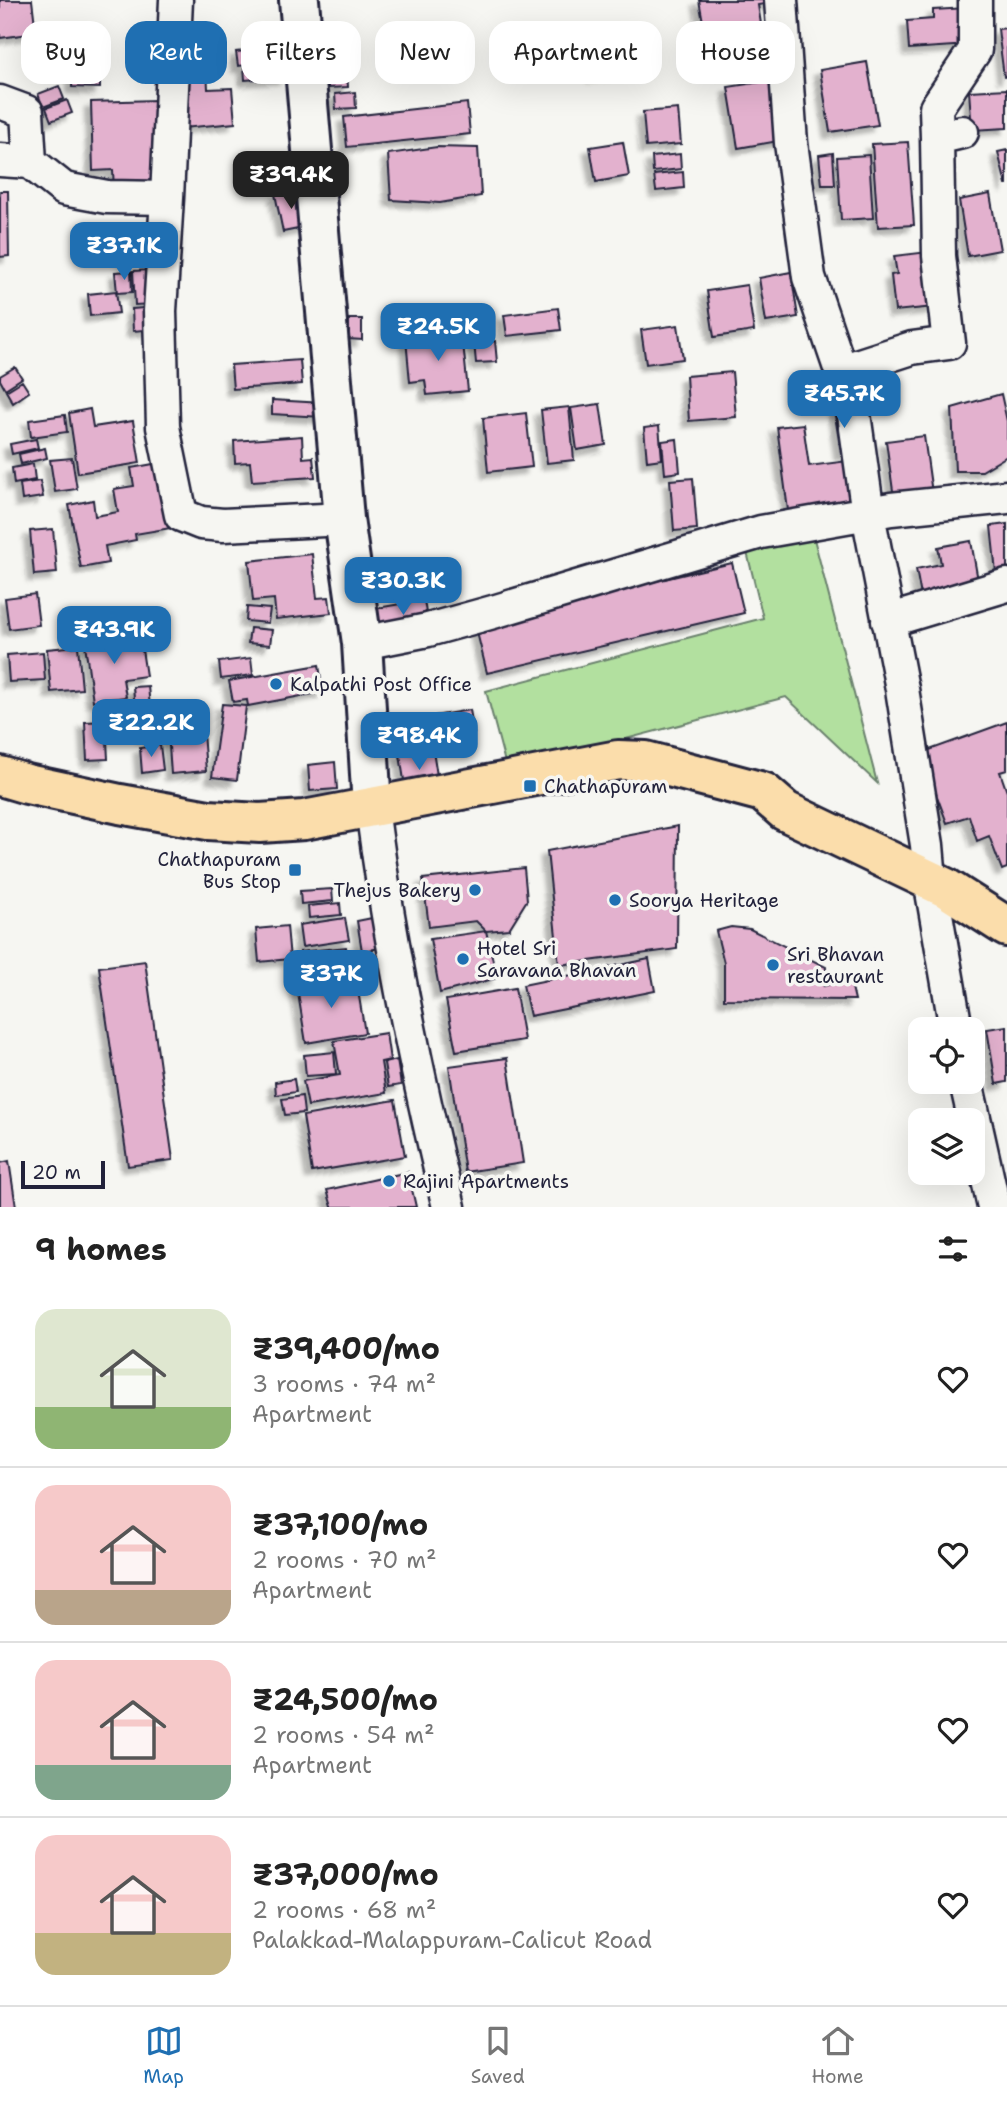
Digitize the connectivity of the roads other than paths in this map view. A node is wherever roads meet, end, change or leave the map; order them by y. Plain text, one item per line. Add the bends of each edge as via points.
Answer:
1 (176, 0) edge
2 (299, 0) edge
3 (780, 0) edge
4 (975, 0) edge
5 (0, 102) edge
6 (15, 161) edge
7 (167, 198) junction
8 (841, 371) junction
9 (1007, 497) edge
10 (868, 514) junction
11 (344, 519) junction
12 (1007, 585) edge
13 (888, 621) junction
14 (362, 643) junction
15 (0, 776) edge
16 (0, 795) edge
17 (373, 817) junction
18 (929, 880) junction
19 (1007, 927) edge
20 (954, 1017) edge
21 (969, 1094) edge
22 (449, 1207) edge
23 (994, 1207) edge

1 - 7 street
2 - 11 street
3 - 8 street via 791,143 809,277
4 - 8 street via 975,50 936,108 949,135 939,256 948,344 912,348
5 - 6 street via 27,112
6 - 7 street via 64,189 107,197
7 - 11 street via 160,312 163,427 181,515 223,525
8 - 10 street via 854,414
9 - 10 street
10 - 13 street
10 - 14 street via 761,532 493,612
11 - 14 street
12 - 13 street
13 - 18 street
14 - 17 street
15 - 17 highway via 208,820 260,823
16 - 17 highway via 227,836 307,838
17 - 18 highway via 618,760 646,761 763,792 785,811
17 - 22 street via 393,955
18 - 19 highway
18 - 20 street
21 - 23 street

